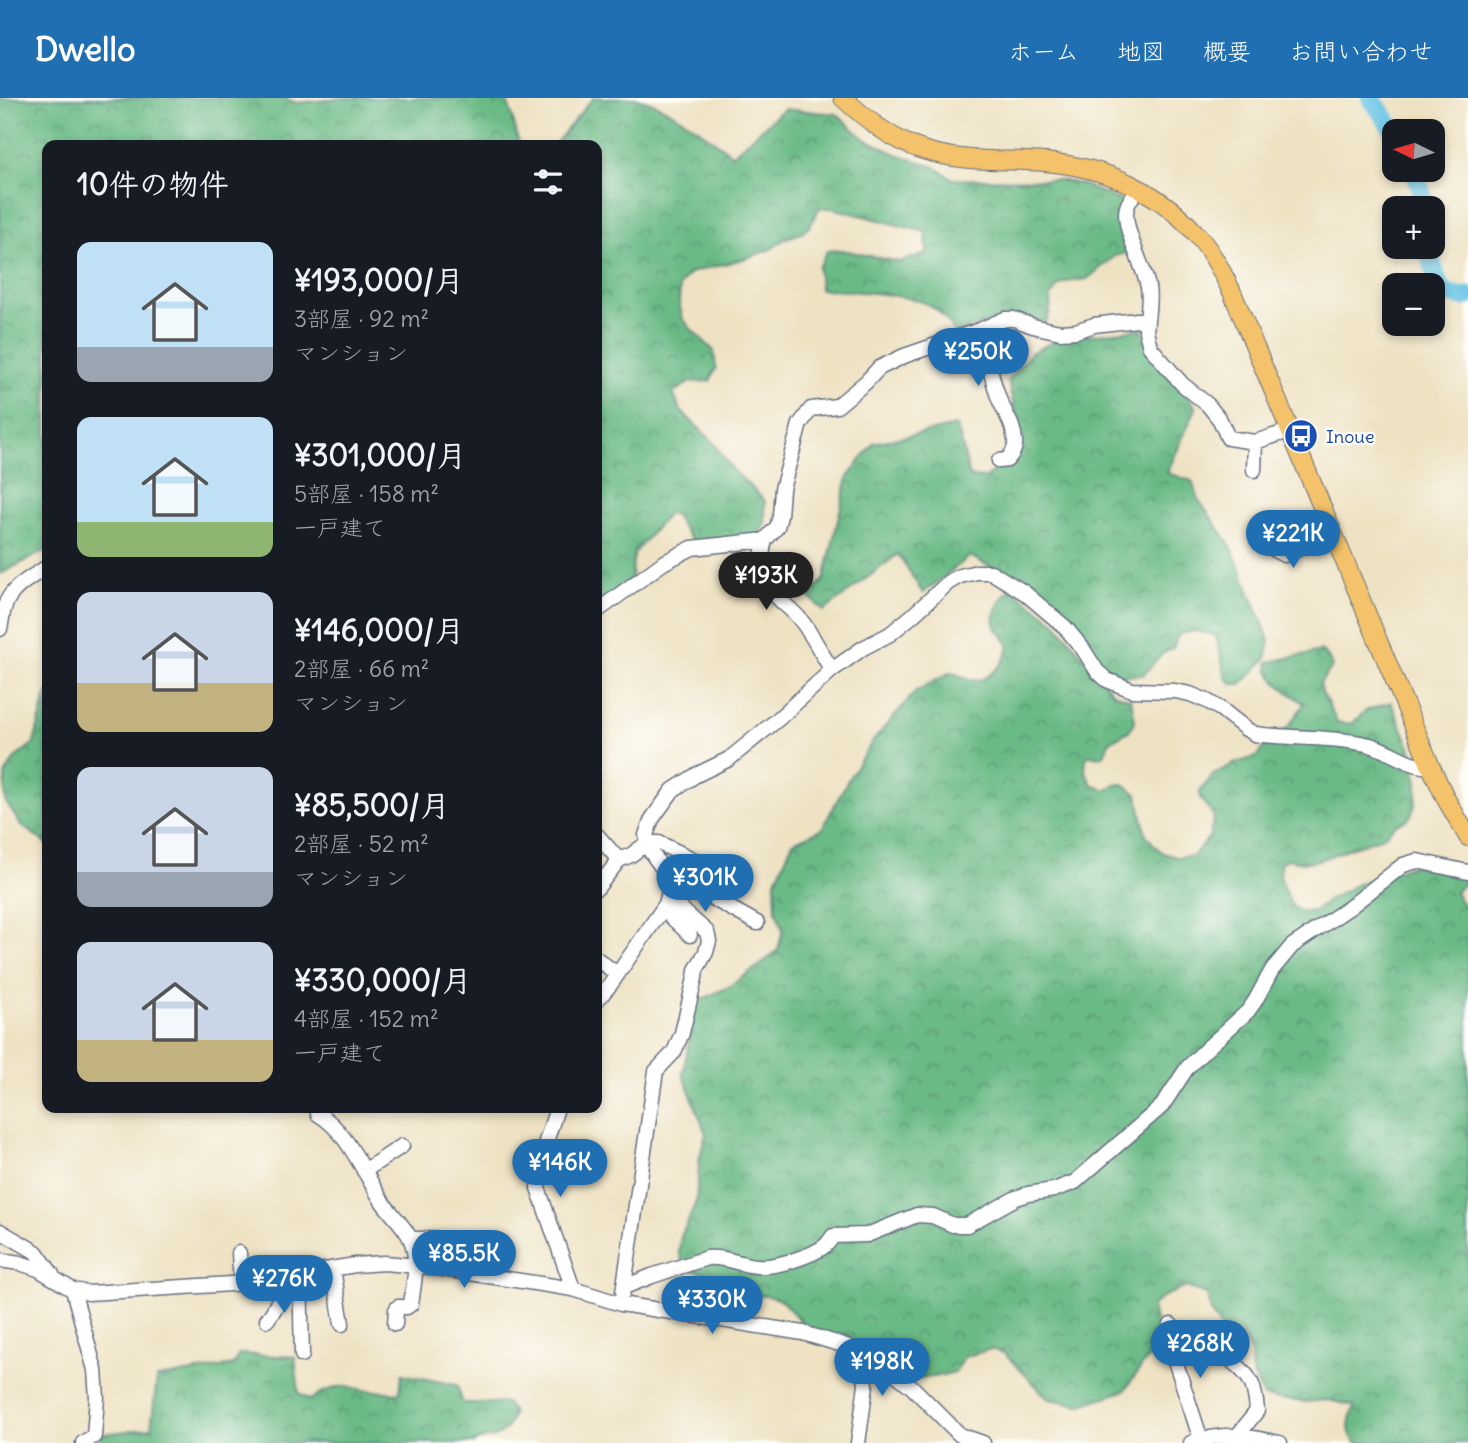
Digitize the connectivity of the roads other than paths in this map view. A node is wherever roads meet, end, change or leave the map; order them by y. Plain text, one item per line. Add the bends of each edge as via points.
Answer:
1 (843, 98) edge
2 (1138, 188) junction
3 (1147, 320) junction
4 (982, 329) junction
5 (1289, 430) junction
6 (1255, 442) junction
7 (999, 461) dead end
8 (1254, 470) dead end
9 (1334, 533) junction
10 (1265, 537) dead end
11 (765, 540) junction
12 (42, 571) edge
13 (602, 607) edge
14 (0, 629) edge
15 (832, 670) junction
16 (1431, 767) junction
17 (1468, 837) edge
18 (602, 841) edge
19 (647, 843) junction
20 (619, 860) junction
21 (1468, 872) edge
22 (733, 873) dead end
23 (666, 875) junction
24 (602, 882) edge
25 (666, 903) junction
26 (757, 923) dead end
27 (690, 935) dead end
28 (602, 963) edge
29 (617, 975) junction
30 (602, 994) edge
31 (318, 1113) edge
32 (555, 1113) edge
33 (402, 1146) dead end
34 (364, 1171) junction
35 (0, 1231) edge
36 (411, 1239) junction
37 (436, 1239) dead end
38 (239, 1253) dead end
39 (0, 1260) edge
40 (416, 1265) junction
41 (333, 1269) junction
42 (300, 1275) junction
43 (54, 1278) junction
44 (277, 1278) junction
45 (241, 1284) junction
46 (624, 1287) junction
47 (573, 1289) junction
48 (73, 1290) junction
49 (621, 1304) junction
50 (267, 1320) dead end
51 (342, 1324) dead end
52 (395, 1324) dead end
53 (1171, 1325) dead end
54 (862, 1353) junction
55 (302, 1355) dead end
56 (1233, 1362) dead end
57 (1238, 1435) junction
58 (1196, 1441) edge
59 (83, 1443) edge
60 (858, 1443) edge
61 (981, 1443) edge
62 (1280, 1443) edge

1 - 2 main road via 874,124 923,150 982,161 1065,165 1107,174
2 - 3 street via 1127,208 1127,219 1149,289
2 - 5 main road via 1183,221 1218,264
3 - 4 street via 1060,332 1005,319
3 - 6 street via 1150,347 1182,384 1208,405 1228,438
4 - 7 street via 1015,440 1011,456
4 - 11 street via 904,356 879,368 837,406 811,409 800,425 782,489 778,527
5 - 6 street
5 - 9 main road
6 - 8 street
9 - 10 street via 1284,555
9 - 16 main road
11 - 13 street via 692,548
11 - 15 street via 762,560 770,591 804,624
12 - 14 street via 9,597
15 - 16 street via 890,634 949,582 991,572 1065,627 1107,680 1132,690 1190,694 1255,734 1371,746
15 - 19 street via 729,759 673,790 652,820
16 - 17 main road
18 - 20 street
19 - 20 street
19 - 22 street via 659,843 730,877
19 - 23 street
20 - 24 street
21 - 46 street via 1417,861 1403,865 1293,946 1272,970 1248,1011 1188,1068 1163,1106 1075,1182 1016,1198 967,1226 918,1215 867,1236 833,1236 810,1254 776,1264 755,1266 707,1258
23 - 25 street via 671,885
23 - 26 street
25 - 27 street
25 - 29 street
25 - 46 street via 707,932 709,942 696,970 682,1033 674,1052 656,1071
28 - 29 street
29 - 30 street
31 - 34 street via 352,1150
32 - 47 street via 541,1157 538,1188
33 - 34 street
34 - 36 street
35 - 43 street via 36,1252
36 - 37 street
36 - 40 street
38 - 45 street
39 - 43 street
40 - 41 street via 384,1263
40 - 47 street
40 - 52 street via 411,1304 398,1307
41 - 42 street
41 - 51 street
42 - 44 street
42 - 55 street
43 - 48 street
44 - 45 street
44 - 50 street via 280,1294
45 - 48 street via 104,1293
46 - 49 street
47 - 49 street
48 - 59 street via 95,1370 97,1398 94,1436
49 - 54 street via 803,1333
53 - 58 street via 1169,1342
54 - 60 street via 866,1385
54 - 61 street via 912,1387 960,1435
56 - 57 street via 1253,1383 1257,1411
57 - 58 street
57 - 62 street

